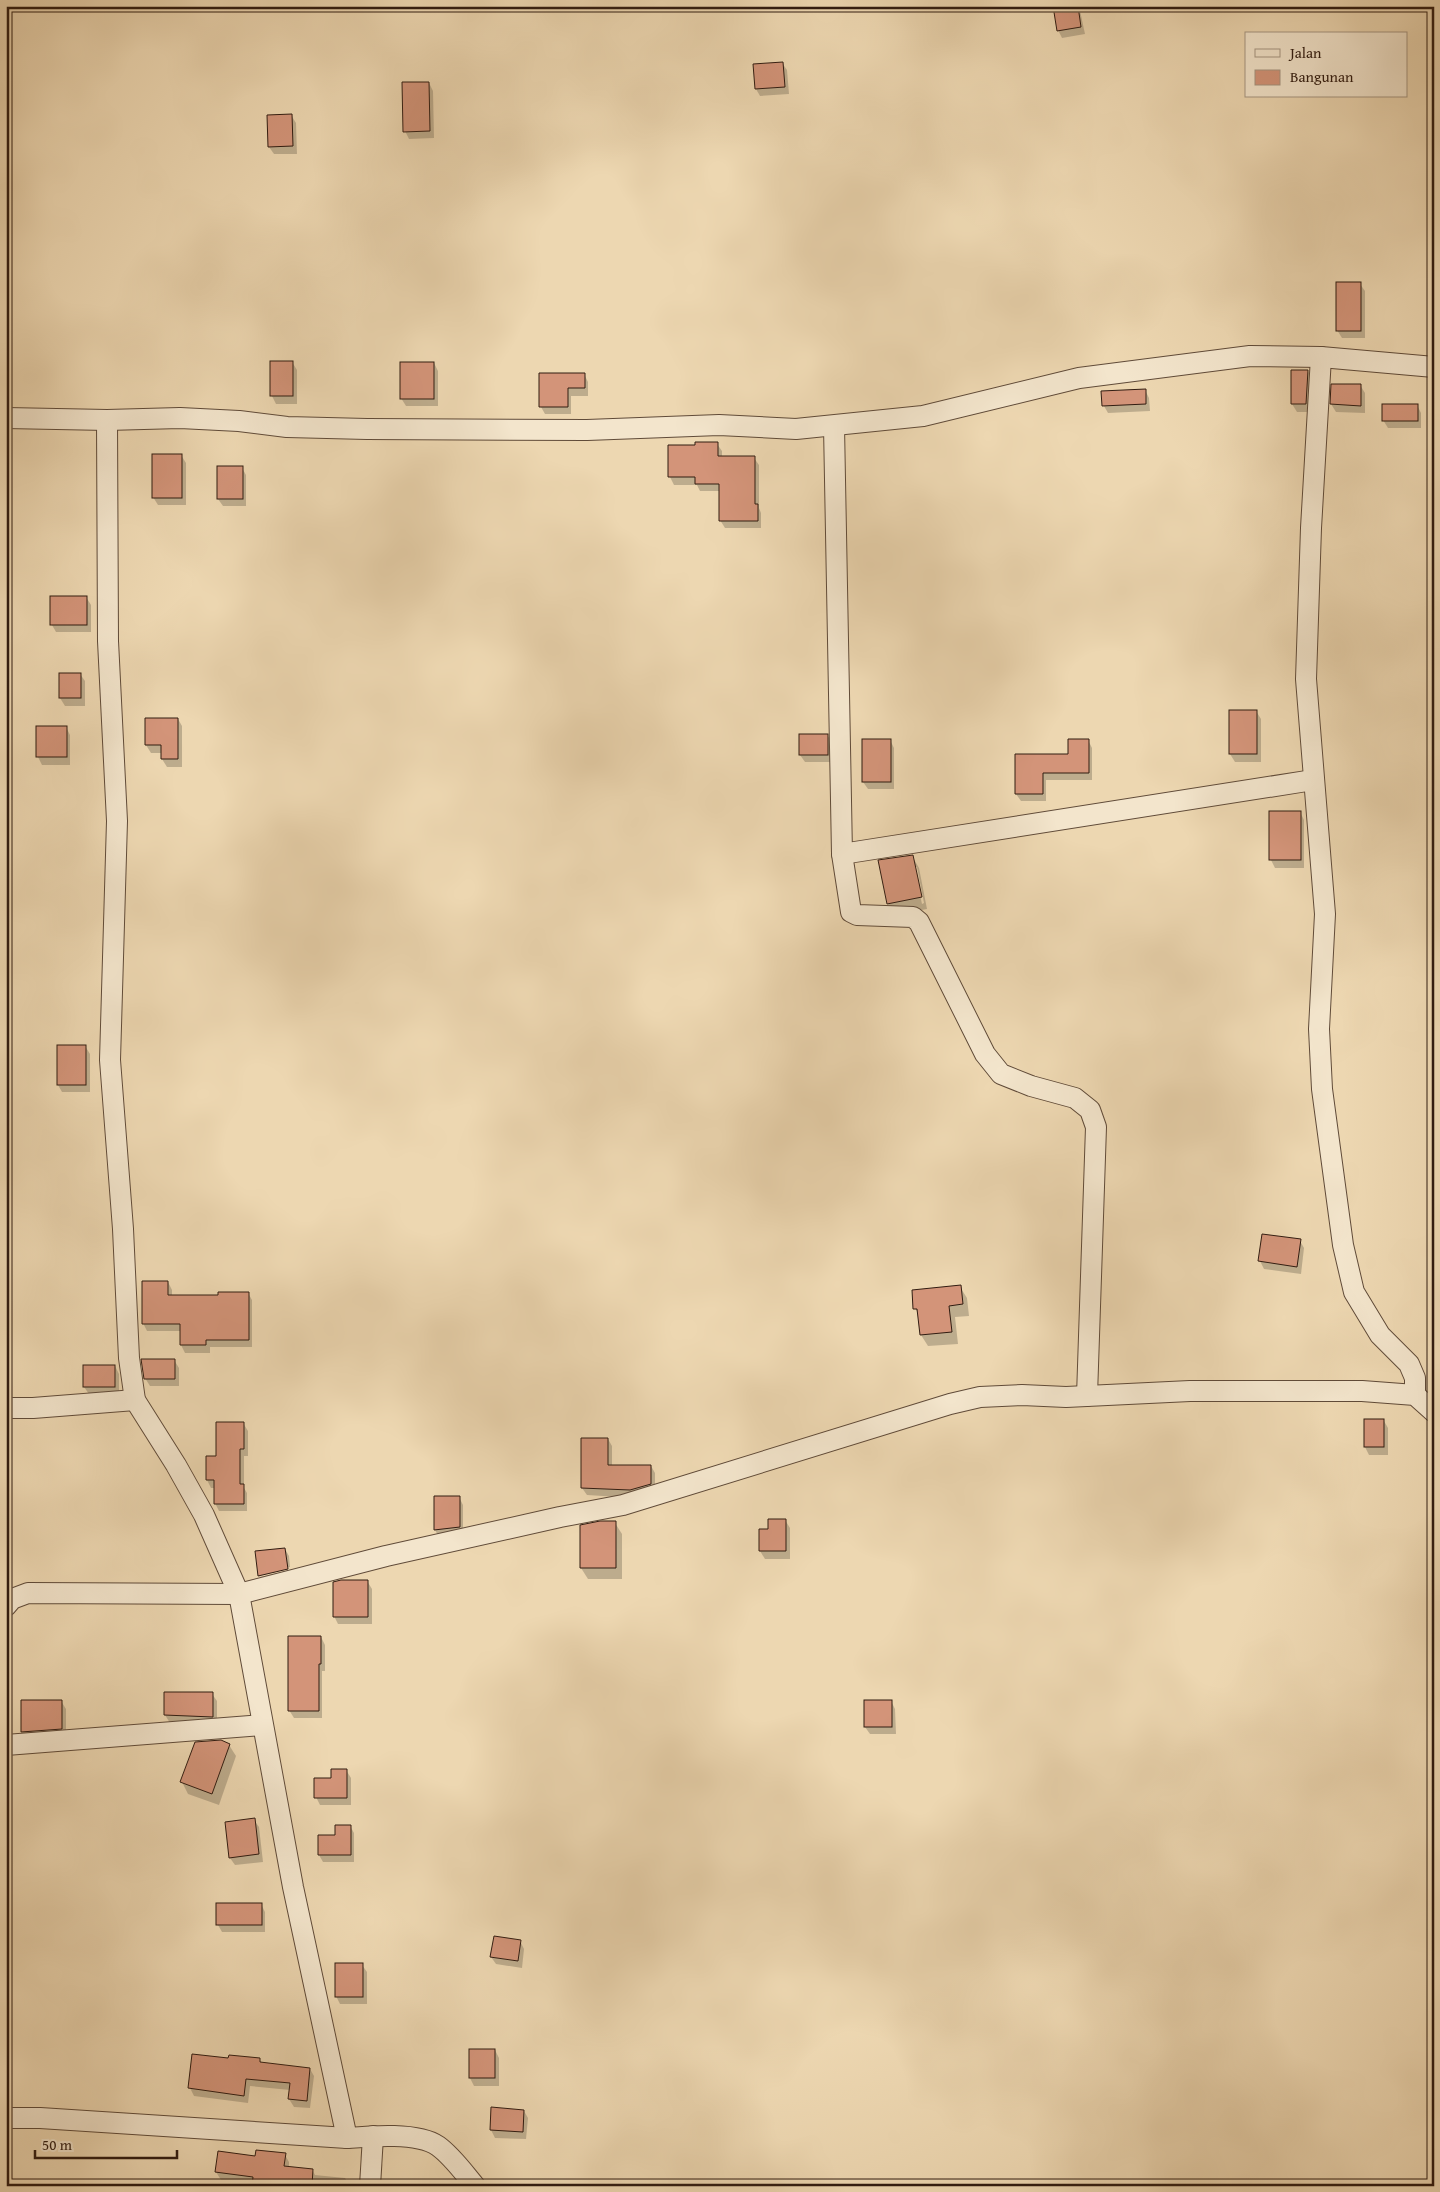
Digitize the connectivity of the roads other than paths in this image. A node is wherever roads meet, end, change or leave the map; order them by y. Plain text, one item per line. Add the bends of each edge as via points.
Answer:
1 (1321, 357) junction
2 (1434, 367) edge
3 (6, 418) edge
4 (107, 420) junction
5 (834, 426) junction
6 (1313, 780) junction
7 (842, 854) junction
8 (1415, 1395) junction
9 (1087, 1396) junction
10 (135, 1400) junction
11 (6, 1408) edge
12 (1434, 1412) edge
13 (240, 1594) junction
14 (6, 1606) edge
15 (262, 1725) junction
16 (6, 1745) edge
17 (6, 2118) edge
18 (373, 2136) junction
19 (347, 2138) junction
20 (370, 2186) edge
21 (475, 2186) edge

1 - 2 street
1 - 5 street via 1250,356 1079,378 923,416
1 - 6 street via 1306,679
3 - 4 street
4 - 5 street via 180,418 287,427 367,429 587,430 720,425 796,429
4 - 10 street via 108,631 117,820 110,1060 129,1358
5 - 7 street
6 - 7 street
6 - 8 street via 1325,914 1319,1029 1322,1089 1343,1244 1354,1292 1380,1335 1409,1364 1415,1378
7 - 9 street via 851,912 857,915 913,917 919,922 985,1054 1001,1074 1075,1098 1090,1110 1096,1127
8 - 9 street via 1362,1390
8 - 12 street
9 - 13 street via 988,1397 950,1404 623,1506 386,1556
10 - 11 street
10 - 13 street via 204,1515
13 - 14 street via 28,1593 12,1599
13 - 15 street
15 - 16 street
15 - 19 street
17 - 19 street
18 - 19 street
18 - 20 street
18 - 21 street via 423,2140 438,2146

